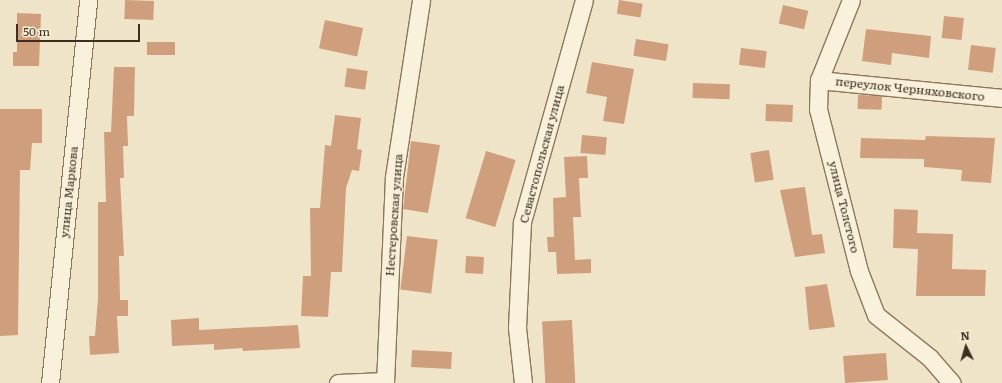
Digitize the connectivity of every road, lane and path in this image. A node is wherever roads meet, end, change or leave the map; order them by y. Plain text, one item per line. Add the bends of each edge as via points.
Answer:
1 (88, 0) edge
2 (421, 0) edge
3 (584, 0) edge
4 (851, 0) edge
5 (819, 80) junction
6 (1002, 98) edge
7 (385, 382) edge
8 (50, 383) edge
9 (338, 383) edge
10 (523, 383) edge
11 (952, 383) edge

1 - 8 street, улица Маркова
2 - 7 street, Нестеровская улица via 394,178
3 - 10 street, Севастопольская улица via 522,222 518,328
4 - 5 street, улица Толстого
5 - 6 street, переулок Черняховского
5 - 11 street, улица Толстого via 818,109 859,271 876,316 930,358
7 - 9 street

